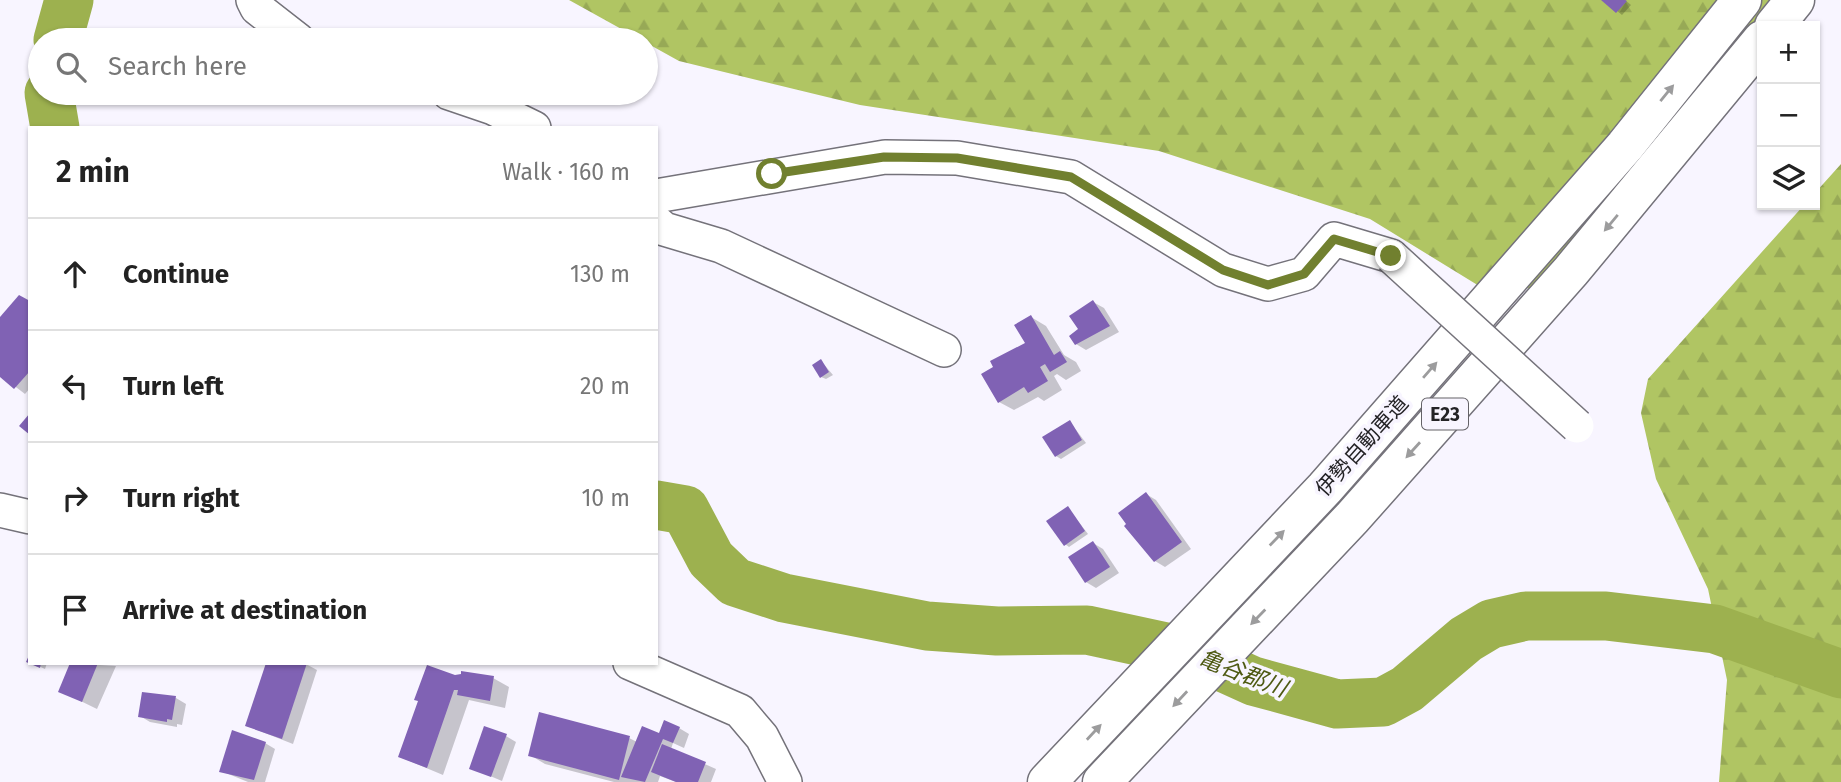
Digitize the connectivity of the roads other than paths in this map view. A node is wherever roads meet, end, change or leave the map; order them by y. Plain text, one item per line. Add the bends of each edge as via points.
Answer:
1 (253, 0) edge
2 (1742, 0) edge
3 (1795, 0) edge
4 (1778, 21) edge
5 (283, 28) edge
6 (1757, 46) edge
7 (484, 105) edge
8 (530, 126) edge
9 (658, 196) edge
10 (658, 224) edge
11 (944, 349) dead end
12 (1577, 426) dead end
13 (0, 510) edge
14 (28, 517) edge
15 (635, 665) edge
16 (785, 782) edge
17 (1047, 782) edge
18 (1102, 782) edge

1 - 5 street
17 -> 2 highway, 伊勢自動車道 / E23 via 1325,488 1625,146
3 - 4 highway
6 -> 18 highway, 伊勢自動車道 / E23 via 1571,271 1361,508
7 - 8 street
9 - 12 street, bridge via 884,157 957,158 1071,177 1223,270 1268,285 1304,274 1334,239 1391,256
10 - 11 street via 721,246
13 - 14 street
15 - 16 street via 740,711 762,737

